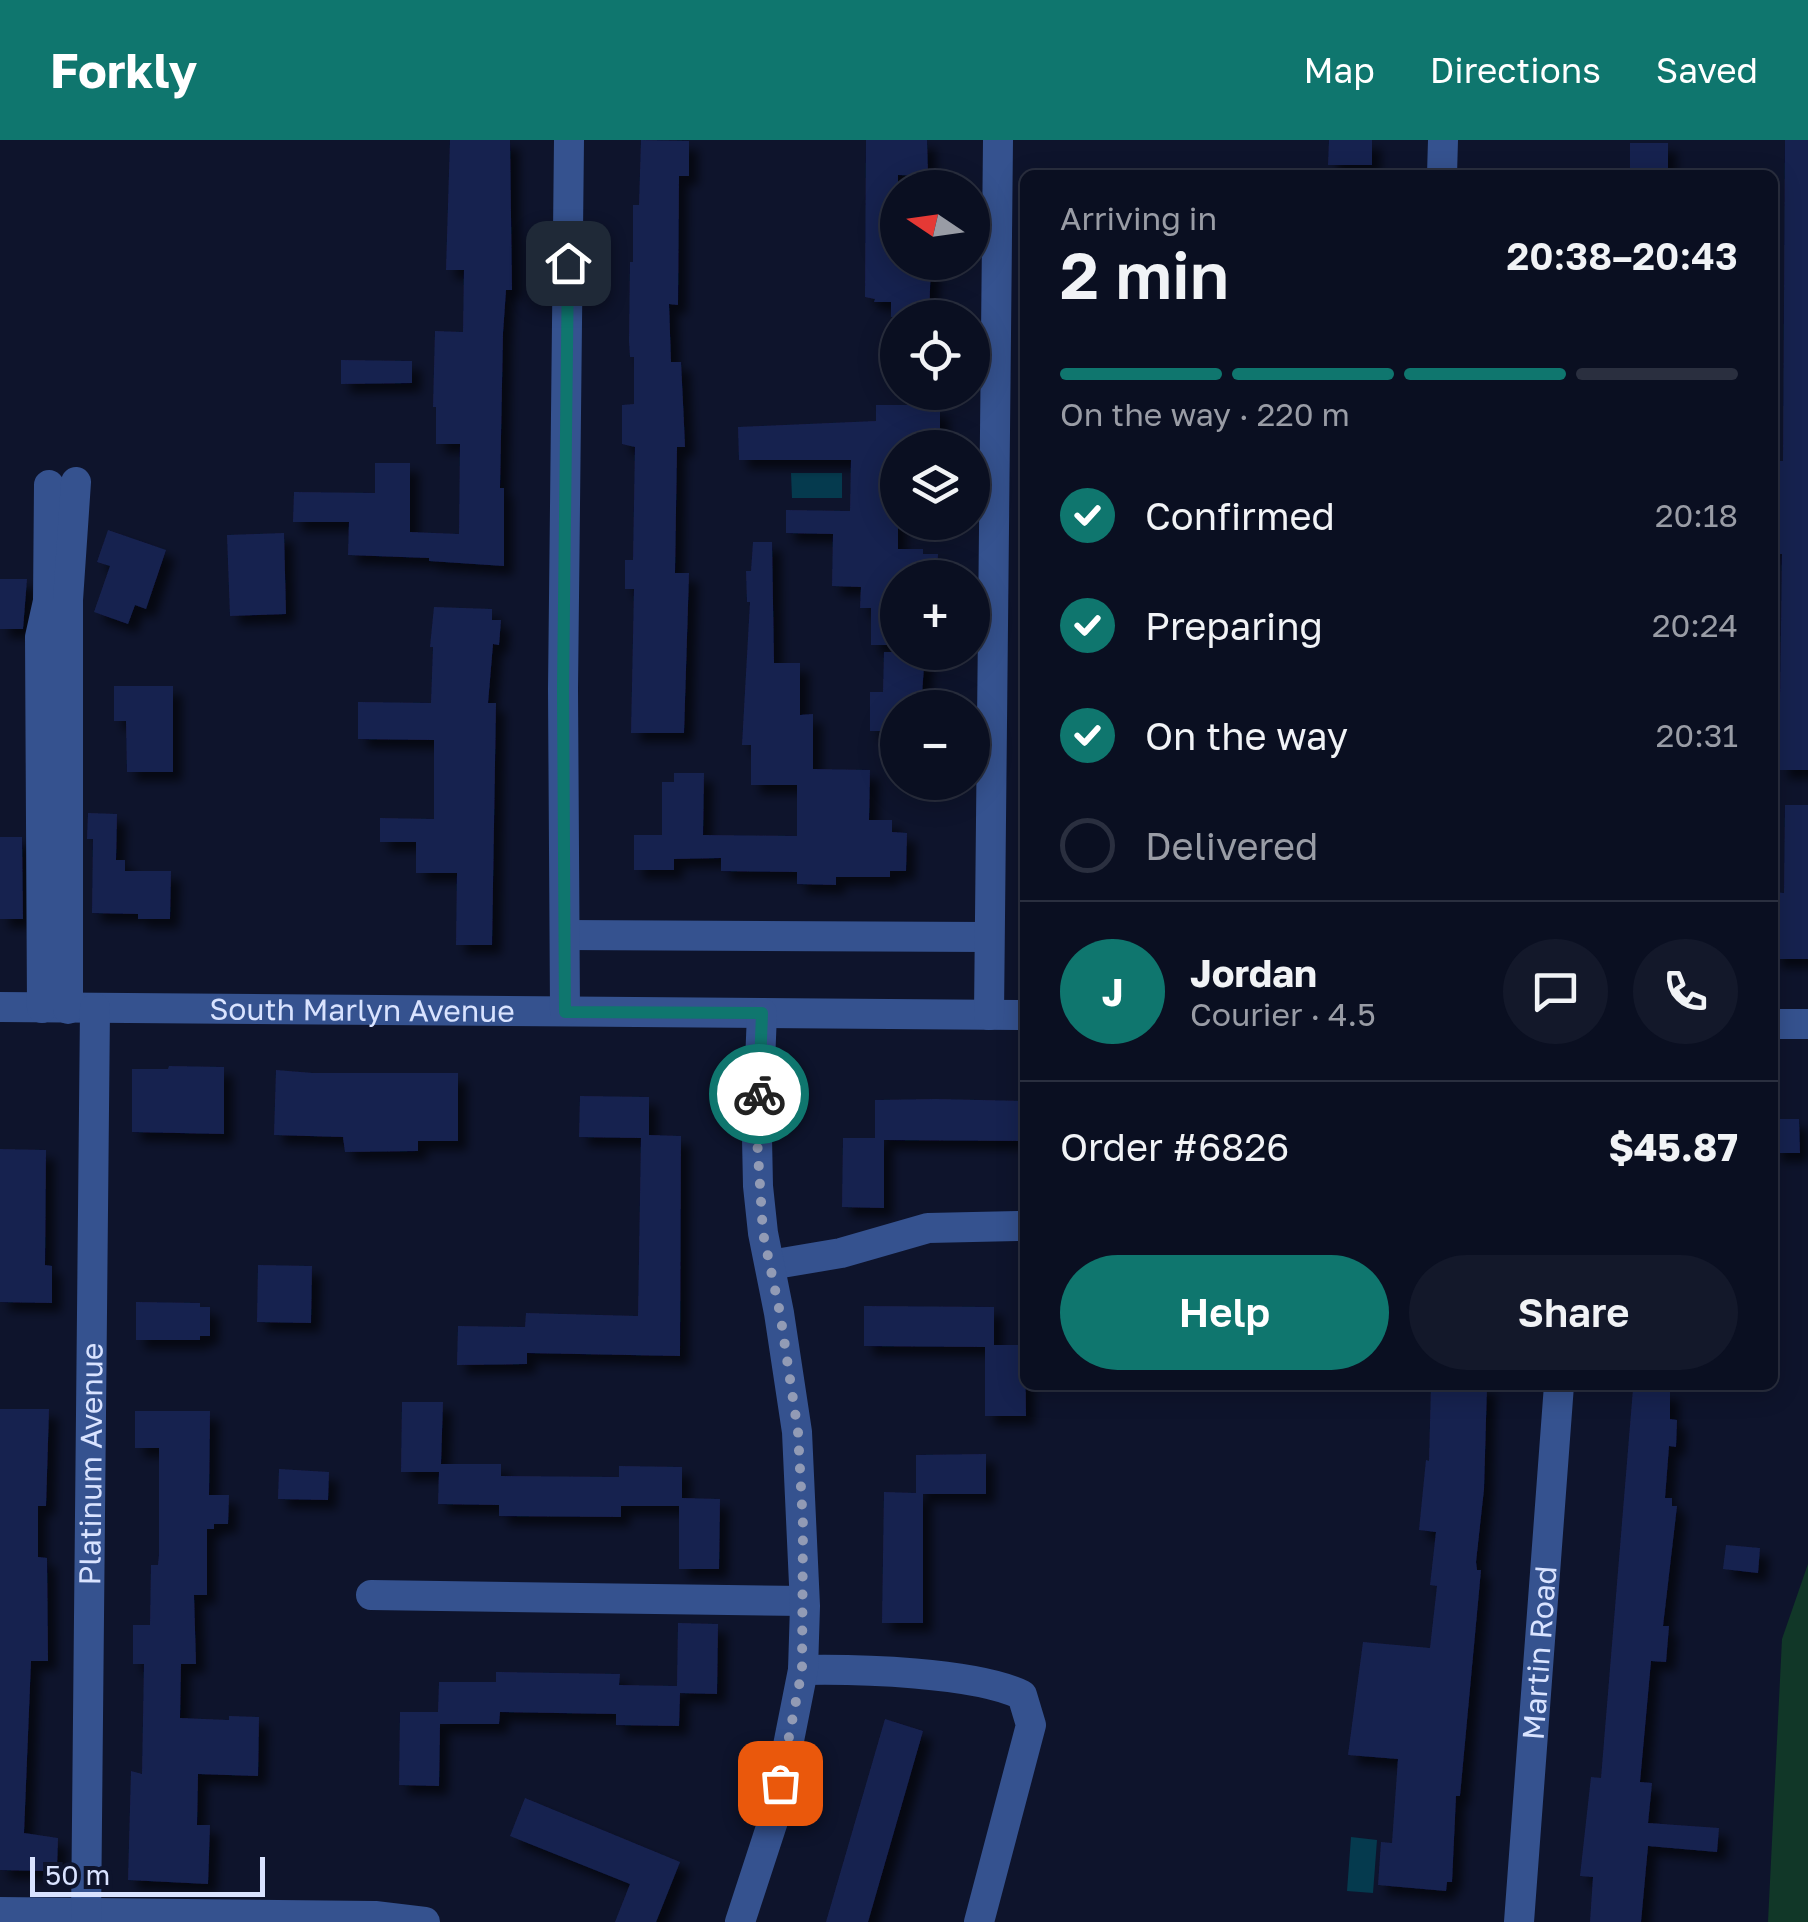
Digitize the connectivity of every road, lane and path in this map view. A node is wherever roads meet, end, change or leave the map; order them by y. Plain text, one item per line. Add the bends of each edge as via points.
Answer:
1 (569, 140) edge
2 (998, 140) edge
3 (1442, 140) edge
4 (1442, 170) edge
5 (62, 484) dead end
6 (566, 935) junction
7 (988, 937) junction
8 (0, 1008) edge
9 (68, 1008) junction
10 (565, 1012) junction
11 (762, 1013) junction
12 (989, 1014) junction
13 (1020, 1015) edge
14 (1778, 1024) edge
15 (1808, 1024) edge
16 (1018, 1226) dead end
17 (770, 1265) junction
18 (1559, 1390) edge
19 (372, 1594) dead end
20 (804, 1602) junction
21 (802, 1670) junction
22 (0, 1912) edge
23 (86, 1917) edge
24 (424, 1922) edge
25 (740, 1922) edge
26 (979, 1922) edge
27 (1519, 1922) edge

1 - 6 street
2 - 7 street
3 - 4 street
5 - 9 street, Platinum Avenue via 40,637
6 - 7 street
6 - 10 street
7 - 12 street
8 - 9 street, South Marlyn Avenue
9 - 10 street, South Marlyn Avenue
9 - 23 street, Platinum Avenue
10 - 11 street, South Marlyn Avenue
11 - 12 street, South Marlyn Avenue
11 - 17 street via 757,1154
12 - 13 street, South Marlyn Avenue
14 - 15 street
16 - 17 street via 928,1228
17 - 20 street via 798,1432
18 - 27 street, Martin Road
19 - 20 street
20 - 21 street
21 - 25 street via 772,1821
21 - 26 street via 997,1683 1022,1695 1031,1725
22 - 23 street
23 - 24 street via 376,1916

